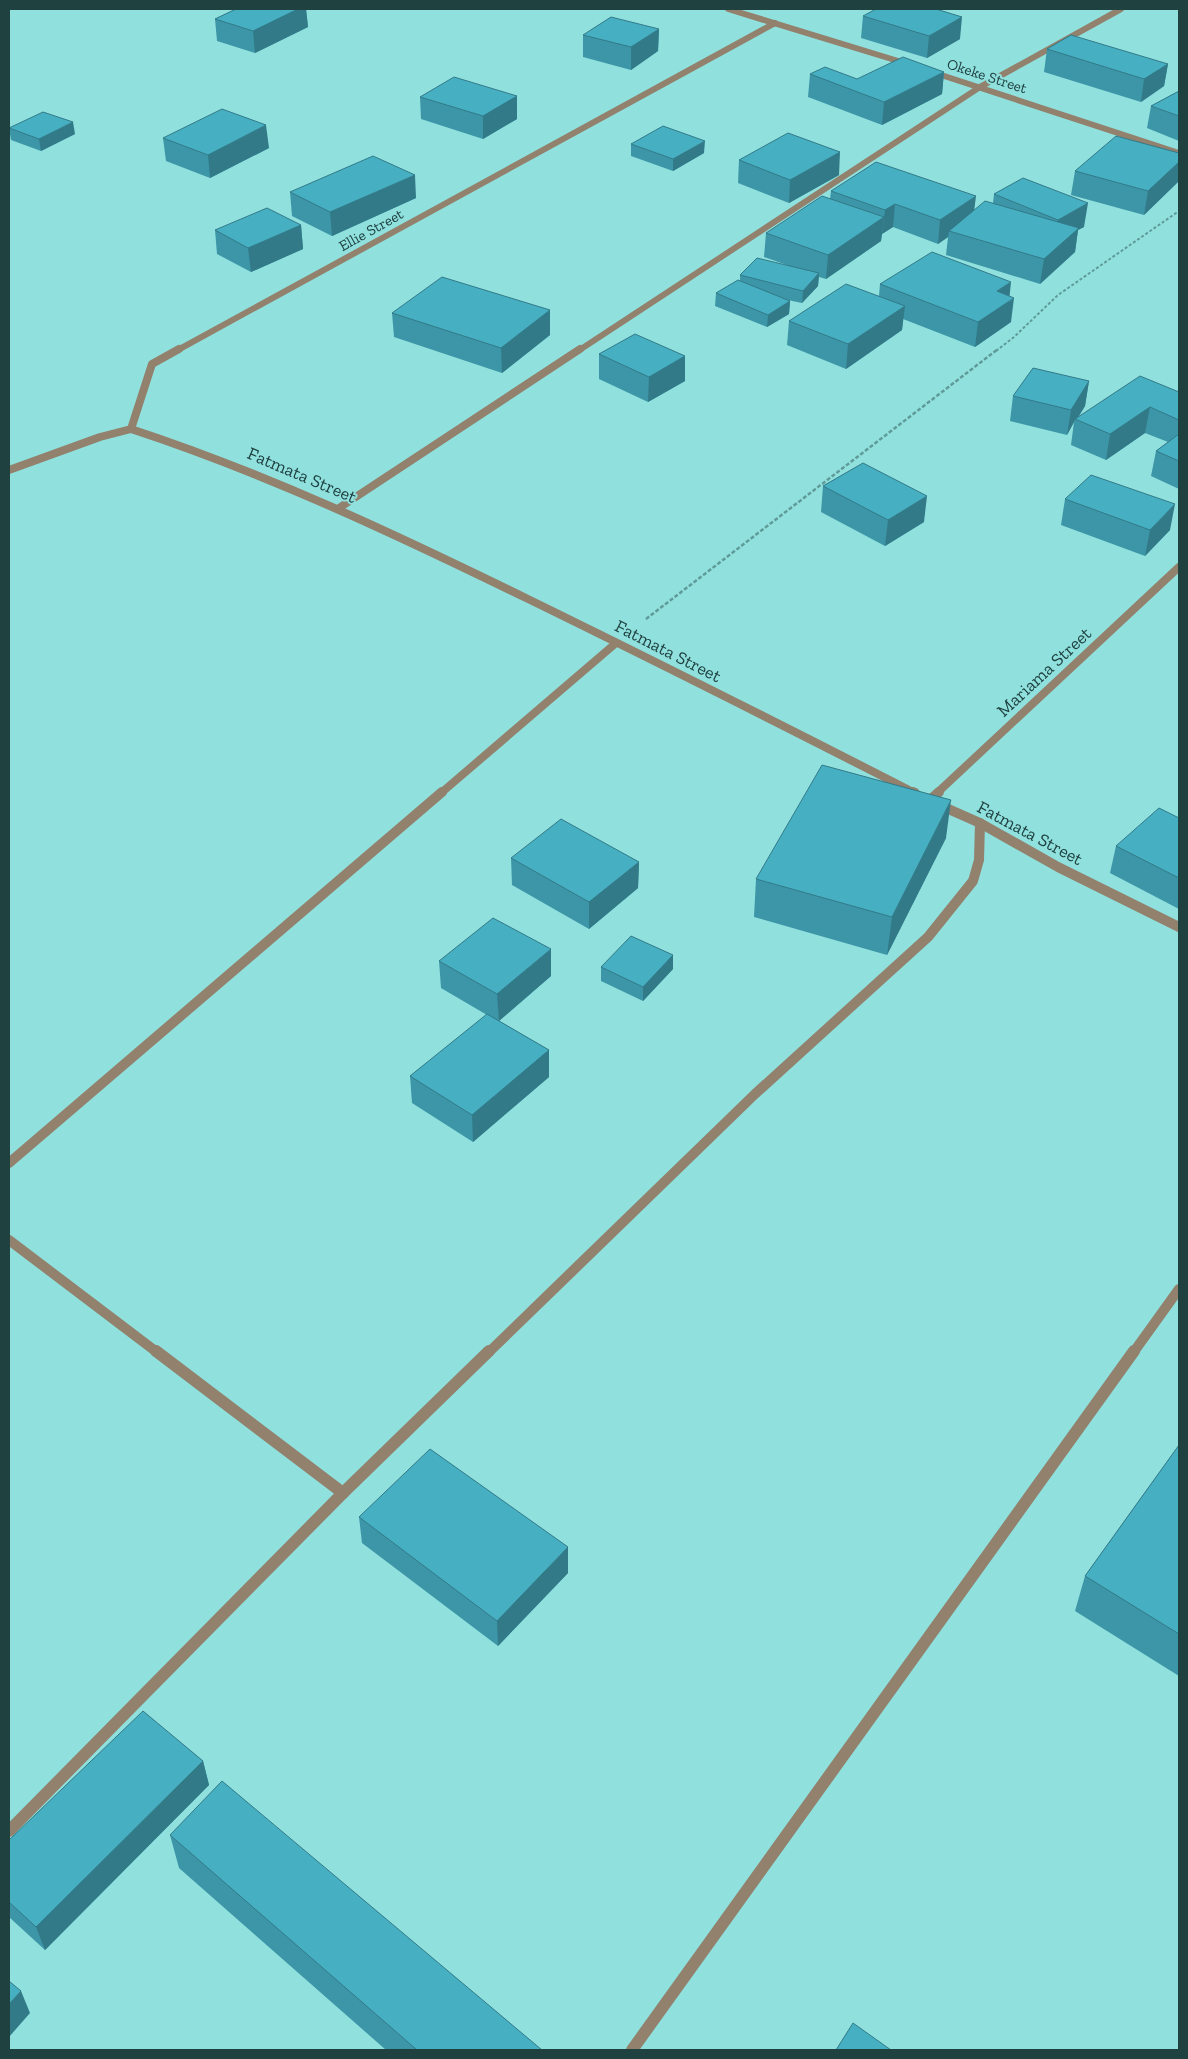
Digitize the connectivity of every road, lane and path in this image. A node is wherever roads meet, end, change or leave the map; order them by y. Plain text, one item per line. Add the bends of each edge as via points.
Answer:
1 (728, 9) edge
2 (1121, 9) edge
3 (775, 23) junction
4 (915, 66) edge
5 (924, 69) edge
6 (980, 87) junction
7 (1179, 153) edge
8 (1179, 211) edge
9 (131, 429) junction
10 (9, 470) edge
11 (340, 508) junction
12 (1179, 567) edge
13 (616, 643) junction
14 (930, 800) junction
15 (980, 823) junction
16 (1179, 927) edge
17 (9, 1163) edge
18 (9, 1240) edge
19 (1179, 1289) edge
20 (343, 1493) junction
21 (9, 1830) edge
22 (632, 2050) edge

1 - 3 street
2 - 6 street
3 - 4 street
3 - 9 street, Ellie Street via 152,364
5 - 6 street, Okeke Street
6 - 7 street, Okeke Street
6 - 11 street
8 - 13 path via 1058,295 1014,337
9 - 10 street via 100,436
9 - 11 street, Fatmata Street via 234,464
11 - 13 street, Fatmata Street
12 - 14 street, Mariama Street
13 - 14 street, Fatmata Street
13 - 17 street
14 - 15 street, Fatmata Street
15 - 16 street, Fatmata Street via 1058,867
15 - 20 street via 973,881 928,937 755,1094
18 - 20 street
19 - 22 street
20 - 21 street

